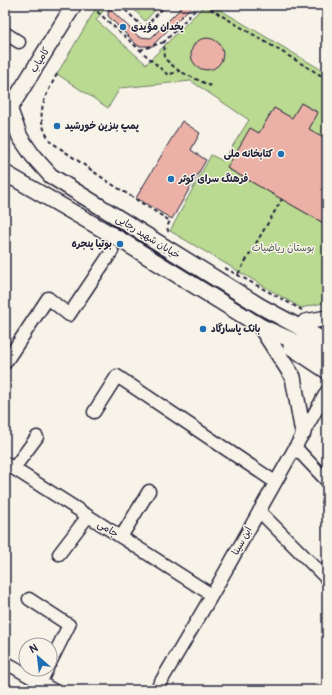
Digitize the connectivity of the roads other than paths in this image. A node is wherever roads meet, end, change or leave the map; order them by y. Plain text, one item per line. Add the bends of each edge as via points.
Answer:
1 (78, 5) edge
2 (5, 33) edge
3 (19, 42) dead end
4 (7, 112) edge
5 (5, 173) edge
6 (112, 251) dead end
7 (260, 306) junction
8 (307, 316) junction
9 (327, 318) edge
10 (260, 326) junction
11 (320, 340) edge
12 (327, 356) edge
13 (5, 362) edge
14 (327, 371) edge
15 (327, 392) edge
16 (94, 412) dead end
17 (302, 433) junction
18 (37, 437) dead end
19 (295, 447) junction
20 (10, 466) edge
21 (327, 481) edge
22 (274, 482) junction
23 (149, 491) dead end
24 (259, 511) junction
25 (88, 516) junction
26 (121, 537) junction
27 (59, 554) dead end
28 (327, 578) edge
29 (212, 595) junction
30 (29, 599) dead end
31 (58, 647) edge
32 (5, 662) edge
33 (43, 677) edge
34 (40, 683) junction
35 (53, 690) edge
36 (156, 690) edge

1 - 4 main road, کامیاب
2 - 3 street
4 - 7 main road, خیابان شهید رجایی via 20,137 51,176
5 - 10 main road, خیابان شهید رجایی via 119,239
6 - 13 street via 69,315 48,298
7 - 8 main road
7 - 11 main road, خیابان شهید رجایی
8 - 9 main road
8 - 11 main road
10 - 11 main road, خیابان شهید رجایی
10 - 14 main road
10 - 17 main road via 293,377
11 - 12 main road
15 - 17 street, ابن سینا
16 - 22 street via 117,376
17 - 19 street, ابن سینا
18 - 20 street
19 - 21 street
19 - 22 street, ابن سینا
20 - 25 street, جامی
22 - 24 street, ابن سینا
23 - 26 street
24 - 28 street
24 - 29 street, ابن سینا
25 - 26 street, جامی
25 - 27 street
26 - 29 street, جامی
29 - 36 street, ابن سینا
30 - 31 street via 69,625
32 - 34 street
33 - 34 street
34 - 35 street

